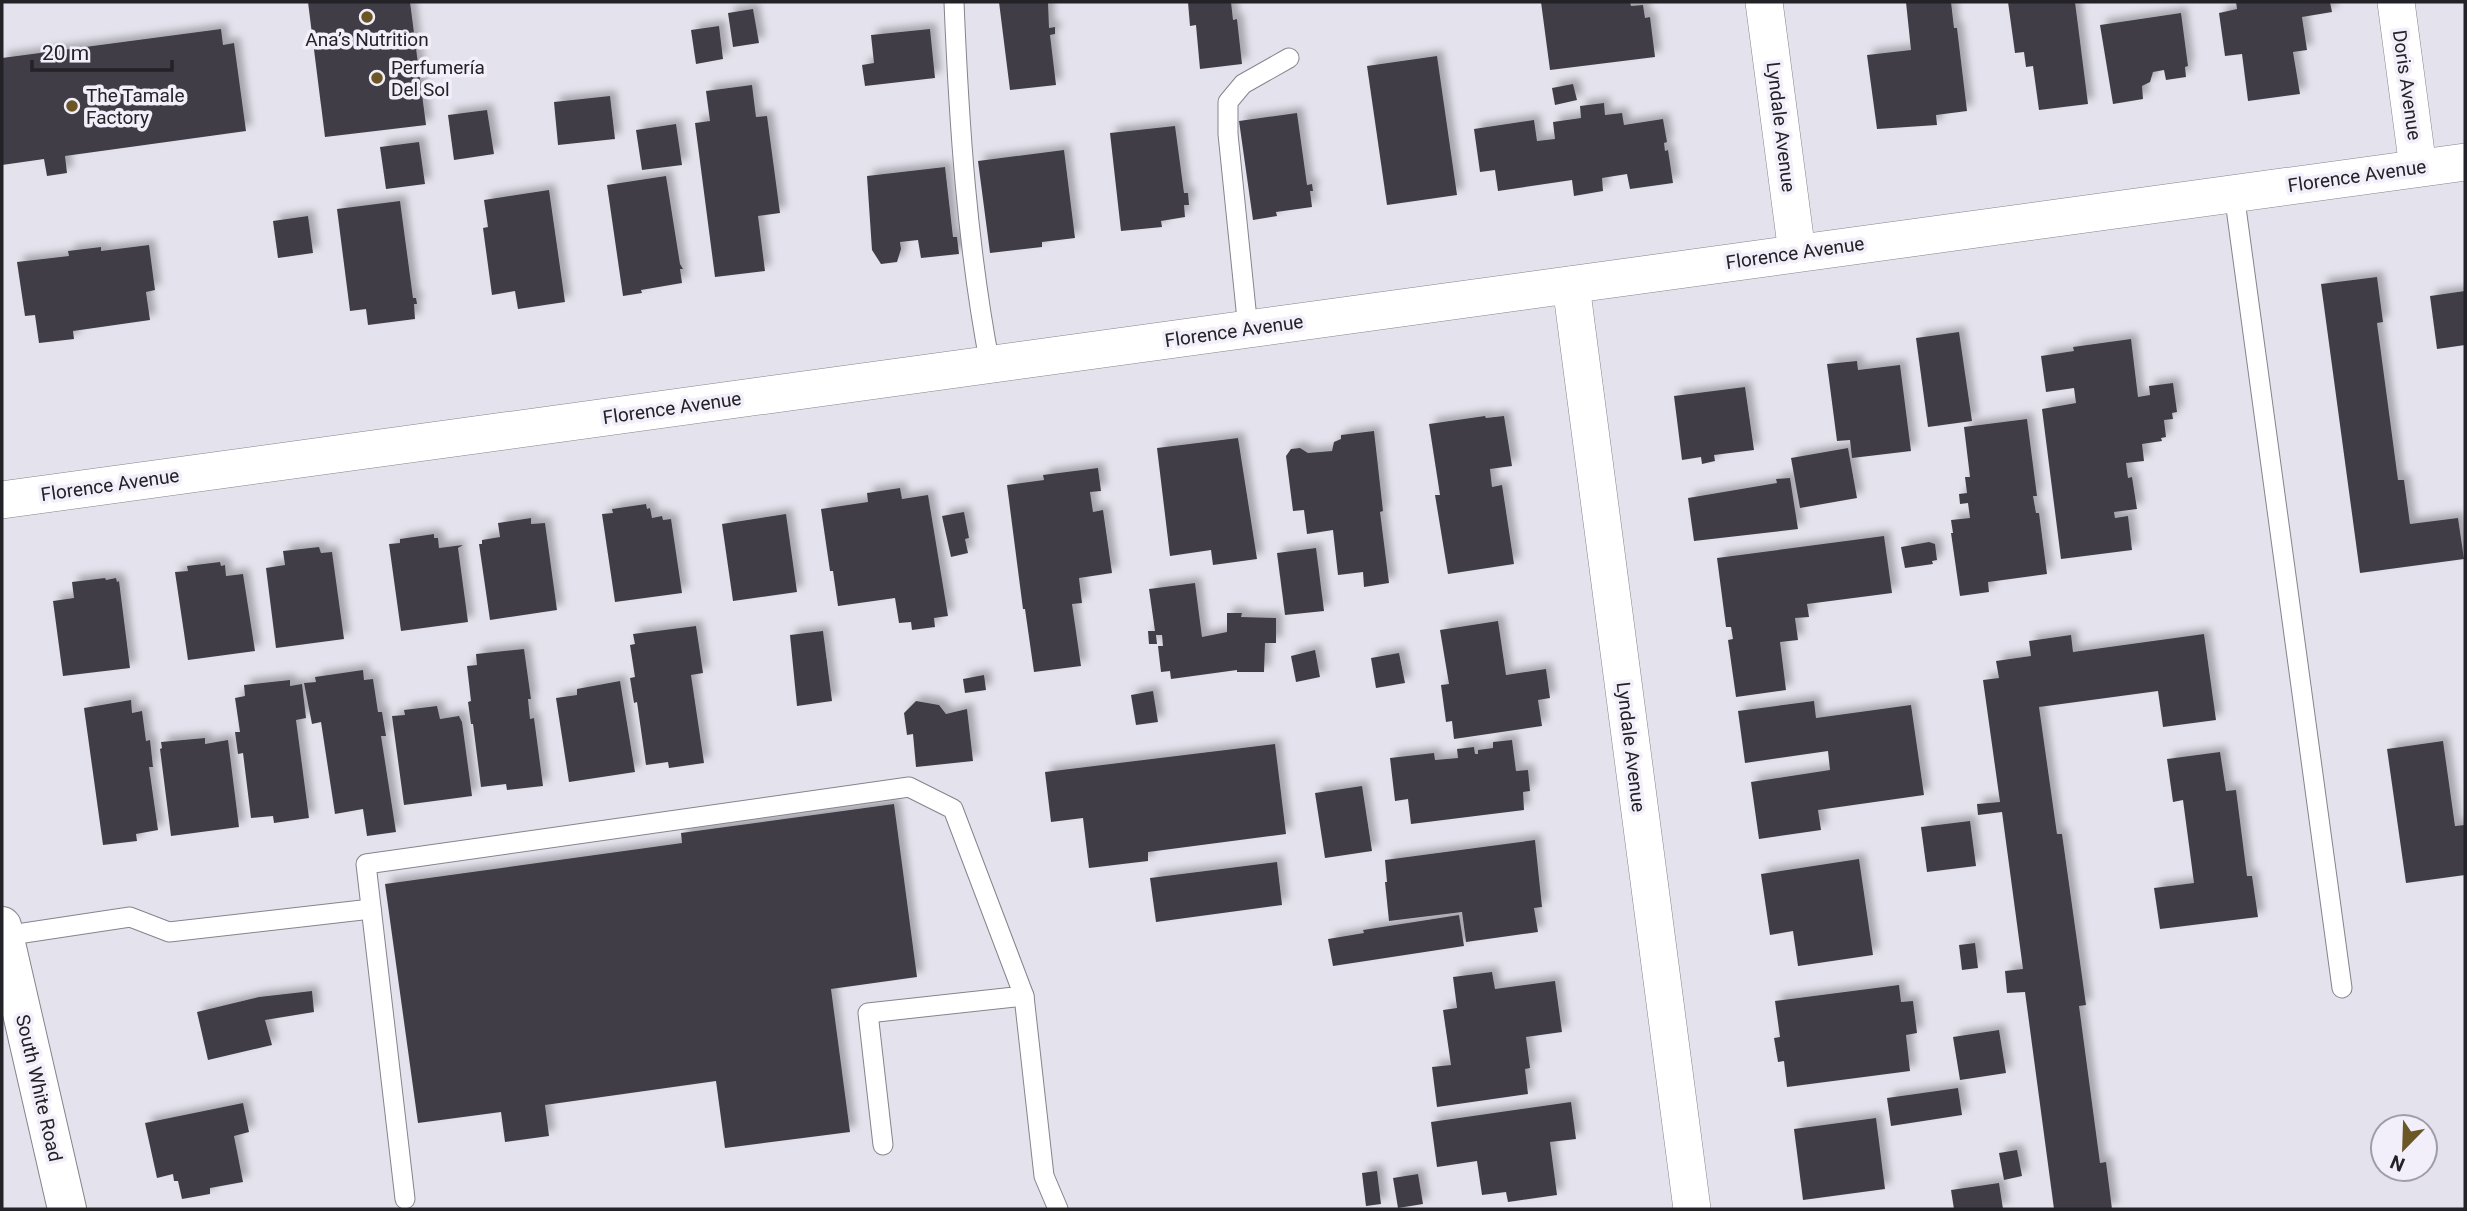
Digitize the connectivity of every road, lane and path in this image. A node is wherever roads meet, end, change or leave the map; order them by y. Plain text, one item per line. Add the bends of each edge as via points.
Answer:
1 (954, 2) edge
2 (1764, 2) edge
3 (2396, 2) edge
4 (1289, 58) dead end
5 (2465, 162) edge
6 (2418, 168) junction
7 (2234, 193) junction
8 (1797, 253) junction
9 (1571, 285) junction
10 (1248, 329) junction
11 (990, 365) junction
12 (2, 500) edge
13 (371, 909) junction
14 (3, 933) edge
15 (2342, 988) dead end
16 (1024, 996) junction
17 (883, 1145) dead end
18 (405, 1199) dead end
19 (67, 1209) edge
20 (1058, 1209) edge
21 (1692, 1209) edge

1 - 11 lane via 960,132
2 - 8 street, Lyndale Avenue
3 - 6 street, Doris Avenue
4 - 10 lane via 1243,85 1228,103
5 - 6 street, Florence Avenue
6 - 7 street, Florence Avenue
7 - 8 street, Florence Avenue
7 - 15 lane
8 - 9 street, Florence Avenue
9 - 10 street, Florence Avenue
9 - 21 street, Lyndale Avenue
10 - 11 street, Florence Avenue
11 - 12 street, Florence Avenue
13 - 14 lane via 169,932 130,917
13 - 16 lane via 366,864 909,787 953,809
13 - 18 lane
14 - 19 main road, South White Road
16 - 17 lane via 868,1013
16 - 20 lane via 1044,1176

